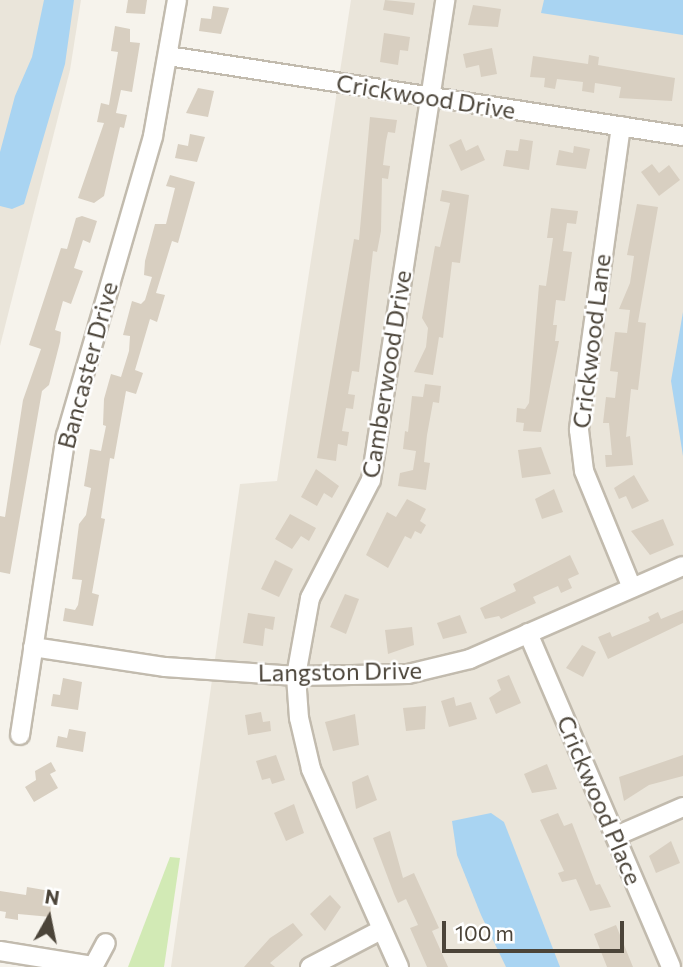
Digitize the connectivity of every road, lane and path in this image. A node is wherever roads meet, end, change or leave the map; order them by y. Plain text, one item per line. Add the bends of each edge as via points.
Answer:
1 (177, 0) edge
2 (445, 0) edge
3 (168, 56) junction
4 (429, 97) junction
5 (621, 126) junction
6 (683, 136) edge
7 (683, 566) edge
8 (632, 588) junction
9 (528, 633) junction
10 (33, 647) junction
11 (296, 676) junction
12 (20, 736) dead end
13 (683, 807) edge
14 (616, 836) junction
15 (381, 930) junction
16 (106, 943) dead end
17 (0, 951) edge
18 (93, 966) edge
19 (310, 967) edge
20 (399, 967) edge
21 (671, 967) edge

1 - 3 street, Bancaster Drive
2 - 4 street, Camberwood Drive
3 - 4 street, Crickwood Drive
3 - 10 street, Bancaster Drive via 146,164 65,436
4 - 5 street, Crickwood Drive
4 - 11 street, Camberwood Drive via 371,480 310,598
5 - 6 street, Crickwood Drive
5 - 8 street, Crickwood Lane via 579,430 584,471
7 - 8 street, Langston Drive
8 - 9 street, Langston Drive
9 - 11 street, Langston Drive via 431,670
9 - 14 street, Crickwood Place
10 - 11 street, Langston Drive via 165,667
10 - 12 street, Bancaster Drive
11 - 15 street, Camberwood Drive via 299,718 312,769
13 - 14 street
14 - 21 street, Crickwood Place
15 - 19 street
15 - 20 street, Camberwood Drive
16 - 18 street
17 - 18 street

